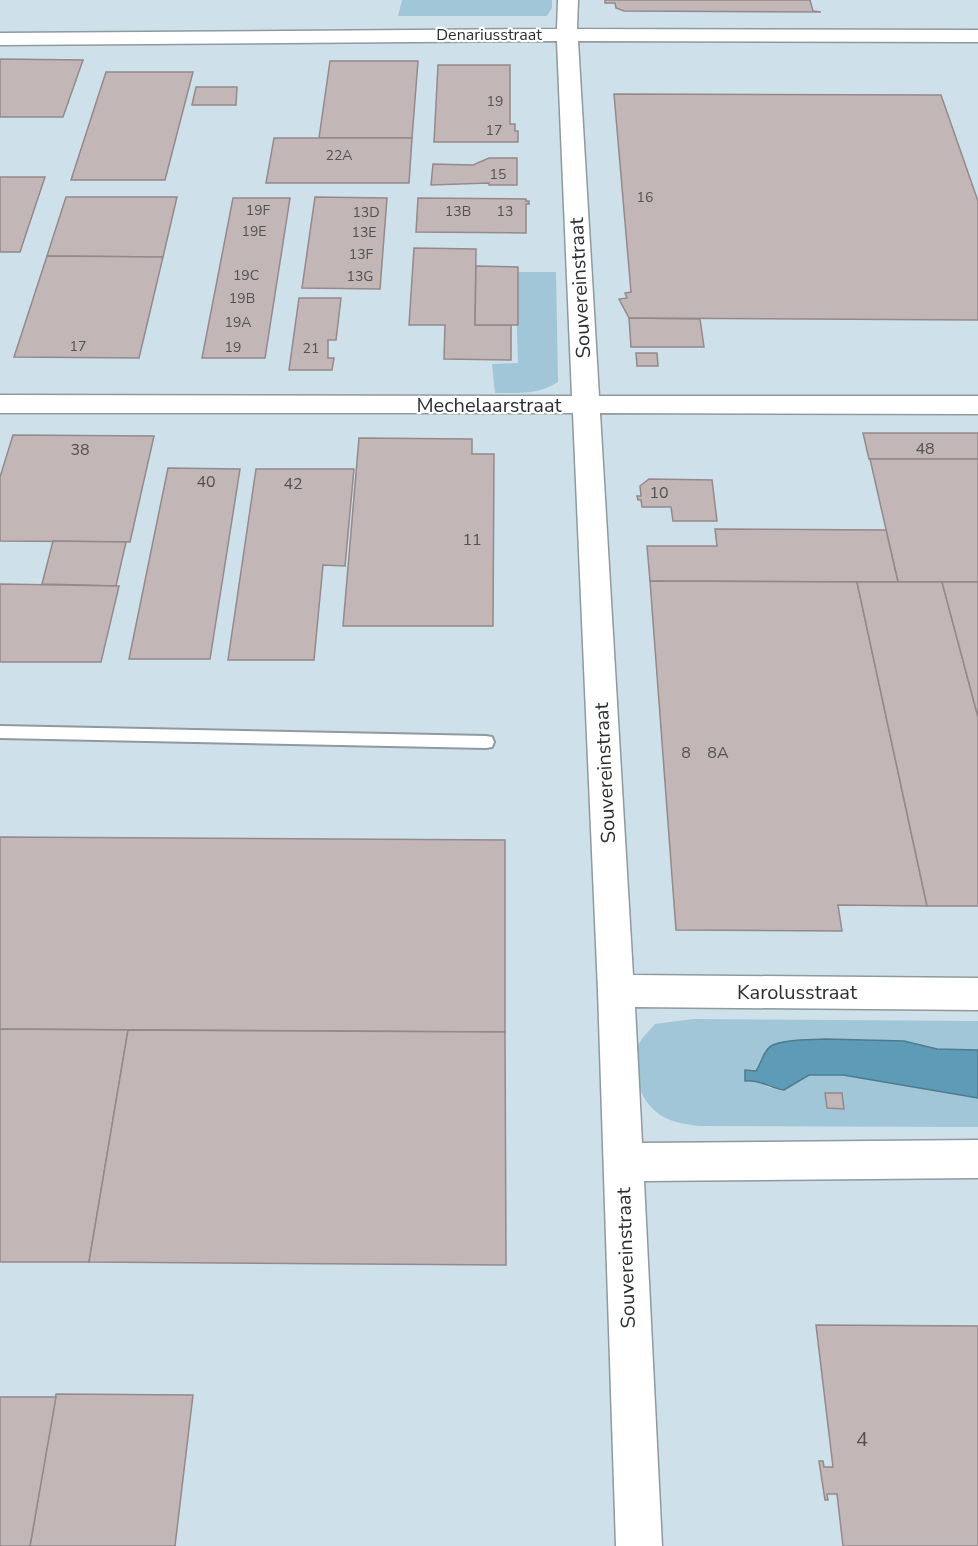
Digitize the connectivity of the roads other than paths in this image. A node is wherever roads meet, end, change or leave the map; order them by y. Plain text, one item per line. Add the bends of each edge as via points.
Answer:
1 (567, 0) edge
2 (567, 34) junction
3 (978, 36) edge
4 (0, 39) edge
5 (0, 404) edge
6 (586, 405) junction
7 (978, 405) edge
8 (0, 732) edge
9 (486, 742) dead end
10 (616, 991) junction
11 (978, 993) edge
12 (978, 1159) edge
13 (622, 1162) junction
14 (639, 1546) edge

1 - 2 street, Souvereinstraat
2 - 3 street, Denariusstraat
2 - 4 street, Denariusstraat
2 - 6 street, Souvereinstraat
5 - 6 street, Mechelaarstraat
6 - 7 street, Mechelaarstraat
6 - 10 street, Souvereinstraat
8 - 9 lane
10 - 11 street, Karolusstraat
10 - 13 street, Souvereinstraat
12 - 13 street
13 - 14 street, Souvereinstraat

